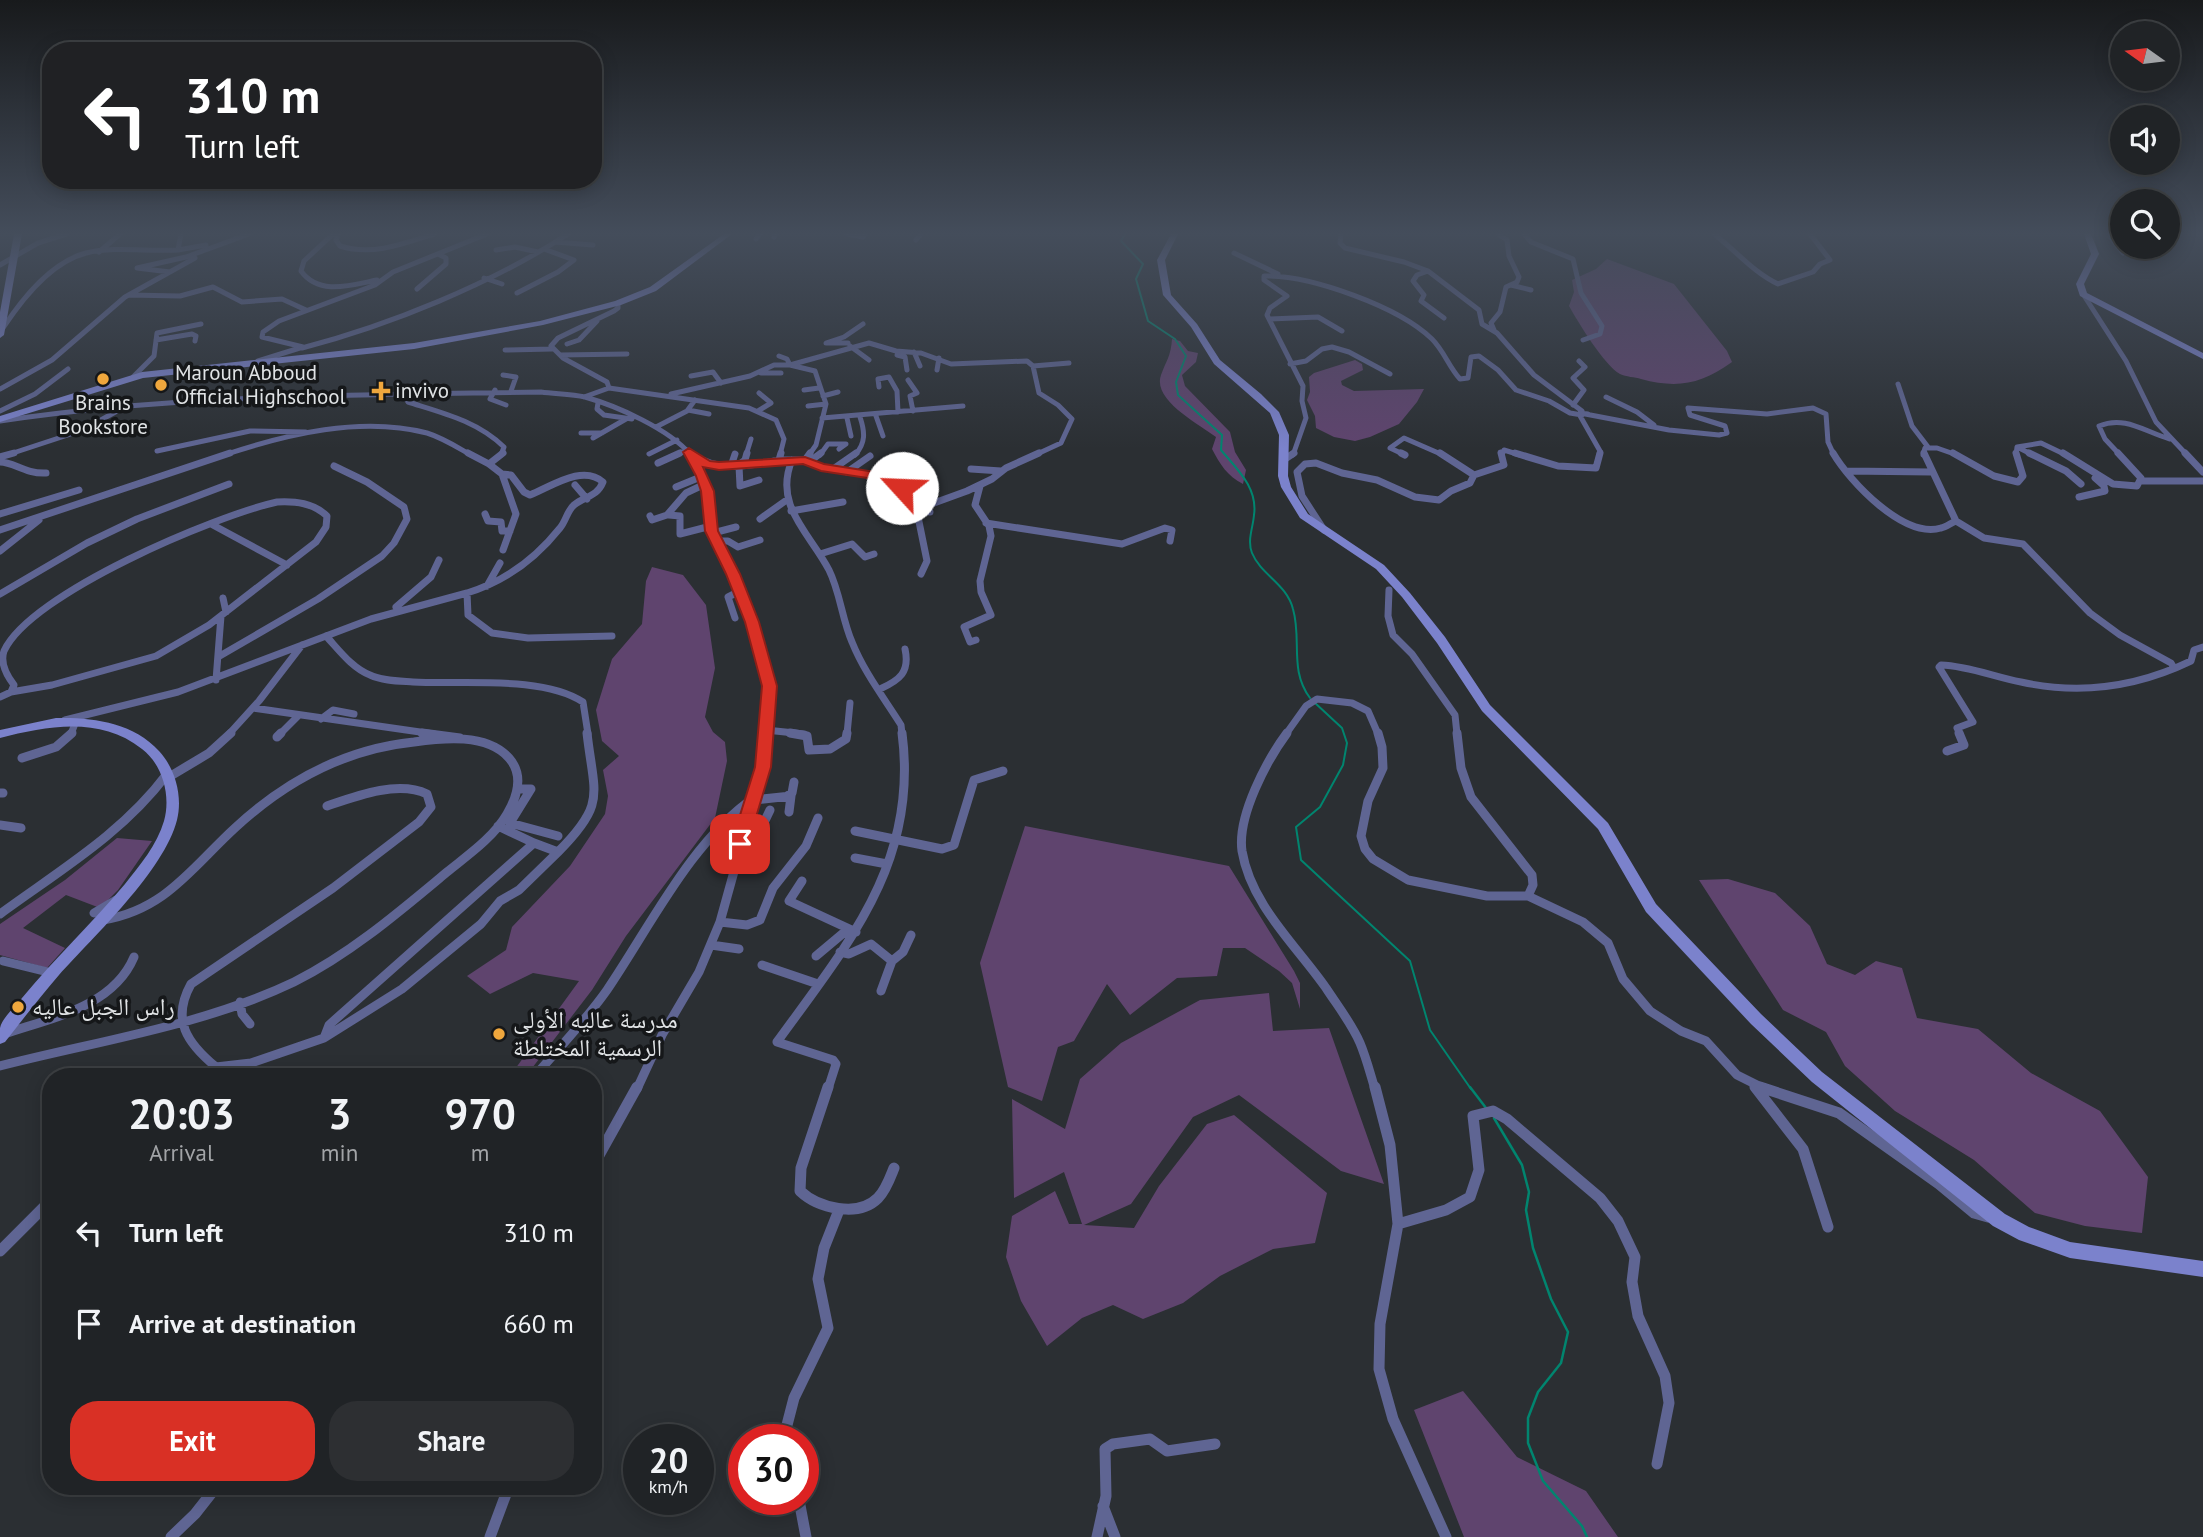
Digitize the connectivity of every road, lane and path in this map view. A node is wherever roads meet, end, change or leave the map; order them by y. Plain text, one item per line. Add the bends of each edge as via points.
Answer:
1 (2, 306) edge
2 (17, 306) edge
3 (115, 306) edge
4 (297, 306) edge
5 (318, 306) edge
6 (428, 306) edge
7 (608, 306) edge
8 (618, 306) edge
9 (1176, 306) edge
10 (1273, 306) edge
11 (1377, 306) edge
12 (1427, 306) edge
13 (1474, 306) edge
14 (1502, 306) edge
15 (1589, 306) edge
16 (2091, 306) edge
17 (2106, 306) edge
18 (306, 310) junction
19 (606, 316) junction
20 (1444, 318) dead end
21 (1269, 319) junction
22 (201, 324) dead end
23 (863, 324) dead end
24 (1494, 330) junction
25 (1, 331) edge
26 (1342, 331) dead end
27 (156, 340) junction
28 (1583, 340) dead end
29 (195, 341) dead end
30 (567, 344) dead end
31 (854, 345) junction
32 (302, 348) junction
33 (865, 348) dead end
34 (552, 349) junction
35 (505, 350) dead end
36 (914, 352) junction
37 (627, 354) dead end
38 (559, 355) junction
39 (897, 355) junction
40 (779, 356) dead end
41 (2203, 356) edge
42 (939, 358) junction
43 (869, 360) dead end
44 (1579, 361) dead end
45 (254, 363) junction
46 (1069, 363) dead end
47 (1290, 364) junction
48 (790, 365) junction
49 (920, 366) dead end
50 (1033, 366) junction
51 (68, 369) dead end
52 (907, 370) dead end
53 (937, 370) dead end
54 (756, 373) junction
55 (781, 373) dead end
56 (1390, 374) dead end
57 (503, 375) dead end
58 (691, 376) dead end
59 (133, 377) junction
60 (908, 380) dead end
61 (757, 381) dead end
62 (721, 383) junction
63 (1898, 384) dead end
64 (609, 387) junction
65 (879, 387) dead end
66 (819, 388) junction
67 (0, 389) edge
68 (495, 390) junction
69 (804, 390) dead end
70 (511, 391) junction
71 (402, 392) junction
72 (759, 393) dead end
73 (838, 393) dead end
74 (667, 395) junction
75 (823, 396) junction
76 (584, 397) junction
77 (1606, 397) dead end
78 (695, 400) junction
79 (20, 402) junction
80 (826, 404) junction
81 (506, 405) dead end
82 (1573, 405) junction
83 (126, 406) junction
84 (963, 406) dead end
85 (808, 407) dead end
86 (30, 410) junction
87 (688, 410) junction
88 (0, 411) edge
89 (41, 411) junction
90 (758, 411) junction
91 (913, 411) junction
92 (898, 412) junction
93 (18, 414) junction
94 (709, 414) dead end
95 (1583, 414) junction
96 (682, 415) junction
97 (876, 416) junction
98 (860, 417) junction
99 (822, 418) junction
100 (847, 418) junction
101 (631, 419) junction
102 (0, 420) edge
103 (689, 420) dead end
104 (656, 427) junction
105 (1660, 429) junction
106 (313, 433) junction
107 (581, 433) dead end
108 (602, 433) junction
109 (851, 436) dead end
110 (883, 436) dead end
111 (593, 438) dead end
112 (751, 439) dead end
113 (2171, 439) junction
114 (677, 440) junction
115 (1928, 447) junction
116 (2017, 447) junction
117 (839, 449) dead end
118 (157, 451) dead end
119 (688, 451) junction
120 (649, 454) dead end
121 (735, 454) dead end
122 (707, 455) dead end
123 (1405, 455) dead end
124 (870, 457) dead end
125 (696, 458) junction
126 (0, 459) edge
127 (1285, 459) junction
128 (779, 460) junction
129 (792, 460) junction
130 (807, 461) junction
131 (658, 463) dead end
132 (489, 464) junction
133 (334, 466) dead end
134 (735, 466) junction
135 (2083, 466) junction
136 (833, 469) junction
137 (971, 469) dead end
138 (1001, 471) junction
139 (1847, 471) junction
140 (847, 472) junction
141 (1931, 472) junction
142 (2203, 472) edge
143 (46, 473) dead end
144 (502, 474) junction
145 (867, 474) junction
146 (1474, 475) junction
147 (704, 480) junction
148 (759, 481) dead end
149 (2142, 481) junction
150 (2203, 481) edge
151 (229, 484) dead end
152 (862, 484) dead end
153 (2081, 484) dead end
154 (575, 485) dead end
155 (980, 486) junction
156 (676, 487) dead end
157 (79, 490) dead end
158 (778, 496) dead end
159 (2079, 497) dead end
160 (587, 499) junction
161 (843, 502) dead end
162 (787, 504) junction
163 (917, 509) junction
164 (930, 513) dead end
165 (0, 514) edge
166 (485, 514) dead end
167 (669, 515) junction
168 (44, 516) junction
169 (650, 516) dead end
170 (760, 519) dead end
171 (774, 520) dead end
172 (1956, 521) junction
173 (986, 523) junction
174 (211, 524) junction
175 (736, 527) dead end
176 (0, 530) edge
177 (510, 531) junction
178 (1325, 532) junction
179 (713, 533) junction
180 (760, 540) dead end
181 (1170, 541) dead end
182 (503, 550) dead end
183 (0, 551) edge
184 (820, 554) junction
185 (874, 554) dead end
186 (439, 560) dead end
187 (499, 563) dead end
188 (287, 565) junction
189 (921, 574) dead end
190 (420, 576) dead end
191 (485, 589) junction
192 (1389, 590) dead end
193 (740, 592) junction
194 (467, 593) junction
195 (0, 594) edge
196 (411, 596) junction
197 (223, 598) dead end
198 (223, 614) junction
199 (382, 616) junction
200 (735, 618) dead end
201 (200, 621) dead end
202 (209, 625) junction
203 (326, 636) junction
204 (612, 636) dead end
205 (976, 640) dead end
206 (302, 645) junction
207 (2203, 648) edge
208 (905, 649) dead end
209 (218, 657) junction
210 (2174, 668) junction
211 (216, 680) junction
212 (880, 689) junction
213 (11, 692) junction
214 (0, 696) edge
215 (850, 703) dead end
216 (253, 708) junction
217 (354, 714) dead end
218 (298, 716) junction
219 (321, 719) junction
220 (71, 720) junction
221 (766, 730) junction
222 (0, 734) edge
223 (277, 737) dead end
224 (467, 739) junction
225 (1947, 751) dead end
226 (22, 758) dead end
227 (1003, 771) dead end
228 (168, 776) junction
229 (794, 782) dead end
230 (517, 789) junction
231 (787, 796) junction
232 (755, 798) junction
233 (327, 806) dead end
234 (770, 810) dead end
235 (789, 812) dead end
236 (818, 818) dead end
237 (0, 825) edge
238 (498, 826) junction
239 (21, 828) dead end
240 (855, 831) dead end
241 (744, 832) junction
242 (558, 836) dead end
243 (896, 839) junction
244 (534, 843) junction
245 (558, 852) junction
246 (855, 858) dead end
247 (887, 864) junction
248 (802, 881) dead end
249 (1528, 896) junction
250 (2, 912) edge
251 (97, 917) junction
252 (720, 922) junction
253 (851, 931) junction
254 (911, 934) dead end
255 (710, 945) junction
256 (739, 948) dead end
257 (840, 952) junction
258 (816, 956) dead end
259 (134, 957) dead end
260 (3, 961) dead end
261 (892, 961) junction
262 (762, 965) dead end
263 (52, 973) junction
264 (818, 984) junction
265 (881, 991) dead end
266 (240, 1002) junction
267 (179, 1020) junction
268 (250, 1024) dead end
269 (1, 1033) edge
270 (324, 1038) junction
271 (0, 1066) edge
272 (542, 1068) edge
273 (1754, 1085) junction
274 (602, 1150) edge
275 (894, 1168) dead end
276 (42, 1209) edge
277 (839, 1210) junction
278 (1999, 1220) junction
279 (1398, 1224) junction
280 (1828, 1227) dead end
281 (0, 1251) edge
282 (2203, 1269) edge
283 (786, 1424) edge
284 (1215, 1444) dead end
285 (1657, 1464) dead end
286 (210, 1495) edge
287 (506, 1495) edge
288 (1104, 1506) junction
289 (802, 1515) edge
290 (171, 1537) edge
291 (491, 1537) edge
292 (806, 1537) edge
293 (1097, 1537) edge
294 (1115, 1537) edge
295 (1446, 1537) edge

1 - 25 main road
2 - 25 street
3 - 67 street via 52,360
4 - 18 street
5 - 18 street
6 - 32 street via 384,325
7 - 45 main road via 540,324 414,346
8 - 19 street
9 - 127 main road via 1217,362 1274,412 1284,435
10 - 21 street
11 - 95 street via 1406,319 1432,339 1460,379 1468,378 1471,357 1479,356 1516,390
12 - 20 street
13 - 24 street via 1482,324
14 - 24 street via 1492,322
15 - 28 street via 1602,326 1600,334
16 - 113 street via 2126,361 2153,417
17 - 41 street
18 - 32 street via 261,335
19 - 30 street via 579,340
19 - 34 street via 558,338
21 - 26 street via 1318,317
21 - 47 street
22 - 27 street via 160,331
23 - 31 street via 826,343
24 - 82 street via 1528,370
27 - 29 street via 192,334
27 - 59 street via 154,356
31 - 33 street
31 - 39 street via 878,344
31 - 43 street
31 - 48 street
32 - 45 street
34 - 35 street
34 - 38 street
36 - 39 street
36 - 42 street
36 - 49 street
37 - 38 street
38 - 64 street
39 - 52 street via 905,357
40 - 48 street
42 - 50 street via 962,365 1022,360
42 - 53 street
44 - 82 street via 1585,369 1572,376 1584,390
45 - 59 main road
46 - 50 street
47 - 56 street via 1307,360 1321,349 1335,348
47 - 127 street via 1303,383 1306,418 1293,456
48 - 54 street via 769,366
48 - 66 street via 815,372
50 - 138 street via 1039,393 1063,409 1071,423 1061,443
51 - 79 street
54 - 55 street
54 - 61 street
54 - 62 street
57 - 70 street via 516,377
58 - 62 street via 713,372
59 - 89 main road
60 - 91 street via 917,393 910,396
62 - 74 street
63 - 115 street via 1912,426
64 - 74 street
64 - 76 street
65 - 92 street via 878,379 889,377 897,391
66 - 69 street
66 - 75 street
68 - 70 street
68 - 71 street
68 - 81 street via 490,399
70 - 76 street
71 - 83 street via 285,394
71 - 132 street via 408,402 489,431 504,450
72 - 90 street via 771,403
73 - 75 street
74 - 78 street
75 - 80 street
76 - 101 street via 598,404 604,415
77 - 105 street
78 - 87 street
78 - 90 street
79 - 86 street
79 - 88 street
80 - 85 street
80 - 99 street
82 - 95 street
83 - 89 street
83 - 126 street via 69,435
84 - 91 street
86 - 89 main road
86 - 93 main road
87 - 94 street
87 - 96 street
89 - 93 street
89 - 102 street
90 - 128 street via 781,425 784,439
91 - 92 street
92 - 97 street
93 - 102 main road
95 - 105 street
95 - 146 street via 1600,451 1595,468 1558,467 1504,450 1504,465
96 - 103 street
96 - 104 street
97 - 98 street
97 - 110 street
98 - 100 street
98 - 136 street via 864,444
99 - 100 street
99 - 130 street via 823,427
100 - 109 street
101 - 104 street
101 - 108 street
104 - 114 street
105 - 139 street via 1727,433 1721,424 1689,414 1686,410 1693,407 1768,414 1818,409 1826,414 1829,447
106 - 118 street via 260,430
106 - 132 street via 365,427 414,431 441,439
106 - 168 street via 245,448
107 - 108 street
108 - 111 street
112 - 134 street via 745,460
113 - 142 street
113 - 149 street via 2124,422 2099,426
114 - 119 street
114 - 120 street
115 - 116 street via 2018,482 2023,476
115 - 141 street via 1922,453
116 - 135 street via 2046,444
116 - 153 street via 2066,471
117 - 130 street via 846,444 828,444 820,455
119 - 125 street
119 - 131 street
119 - 147 street
121 - 134 street
122 - 125 street
123 - 146 street via 1390,448 1405,437
124 - 140 street
125 - 134 street via 710,465
126 - 143 street via 12,467
127 - 178 main road via 1286,488 1304,516
128 - 129 street
128 - 134 street
129 - 130 street
129 - 162 street via 785,477
130 - 136 street
132 - 144 street
133 - 209 street via 404,507 407,519 397,539 352,577
134 - 148 street via 740,486
135 - 149 street via 2119,486 2132,487
135 - 159 street via 2105,490
136 - 140 street
137 - 138 street
138 - 155 street
139 - 141 street
139 - 172 street via 1881,506 1909,525 1940,528
140 - 145 street
141 - 172 street
144 - 160 street via 511,475 530,495 582,474 594,475 602,486
144 - 177 street via 517,505
145 - 152 street
145 - 163 street via 898,482 901,503
146 - 178 street via 1470,483 1435,500 1316,463 1305,464 1297,472 1299,490
147 - 156 street
147 - 167 street via 685,493
147 - 179 street
149 - 150 street
151 - 195 street via 137,519
154 - 160 street
155 - 163 street
155 - 173 street via 975,505
157 - 165 street
158 - 162 street
160 - 191 street via 571,508 562,525 529,561
161 - 162 street
162 - 170 street
162 - 171 street via 769,517
162 - 184 street
163 - 164 street
163 - 189 street via 928,561
166 - 177 street via 488,521 501,522 502,531
167 - 169 street via 657,520
167 - 179 street via 680,516 680,534
168 - 176 street
168 - 183 street
172 - 210 street via 1984,538 2023,544 2090,613
173 - 181 street via 1122,544 1165,528 1172,530
173 - 205 street via 991,538 982,563 980,591 991,615 964,627 970,642
174 - 188 street
174 - 188 street via 276,502 315,506 327,516 324,533
174 - 213 street via 128,559 14,635 4,650 3,667 14,685
175 - 179 street
177 - 182 street
178 - 278 main road via 1380,567 1406,595 1486,708 1604,826 1651,908 1756,1019 1817,1077
179 - 180 street via 738,547
179 - 193 street
184 - 185 street via 852,544 865,557
184 - 212 street via 838,591 851,641
186 - 196 street via 431,576
187 - 191 street
188 - 198 street
190 - 196 street via 422,580 406,594
191 - 194 street
192 - 249 street via 1393,635 1412,651 1455,715 1464,783 1480,811 1532,874
193 - 200 street via 727,597
193 - 221 street via 769,686
194 - 199 street
194 - 204 street via 468,615 492,633 528,638
196 - 199 street
197 - 198 street
198 - 202 street
198 - 209 street
199 - 203 street
201 - 202 street
202 - 213 street via 142,662
203 - 206 street
203 - 245 street via 371,677 550,689 577,696 586,713 584,724 596,783 594,802 583,826
206 - 211 street
206 - 216 street
207 - 210 street via 2194,650 2191,661
208 - 212 street via 906,672
209 - 211 street
210 - 225 street via 2133,684 2061,689 1941,665 1973,722 1957,728 1964,745
211 - 220 street
212 - 243 street via 901,724 906,745 904,805
213 - 214 street
215 - 221 street via 846,739 830,749 809,750 804,734
216 - 218 street
216 - 228 street via 202,758
217 - 219 street via 333,710
218 - 219 street
218 - 223 street
219 - 224 street
220 - 222 main road
220 - 226 street via 75,731 69,740
220 - 228 main road via 126,734 145,744
221 - 232 street
224 - 230 street via 514,759
224 - 251 street via 387,744 310,774 256,809 158,899 132,914
227 - 243 street via 974,780 954,845 942,849
228 - 250 street via 108,839
228 - 251 main road via 172,806 166,833 121,897
229 - 231 street
230 - 238 street
230 - 242 street via 531,789 510,823
231 - 232 street
231 - 235 street via 793,798
232 - 241 street
232 - 272 street via 719,827 661,902 606,991
233 - 267 street via 380,792 422,790 430,800 426,815 387,851 198,977 183,997
234 - 241 street via 759,833
236 - 252 street via 806,846 773,888 760,920 747,925
237 - 239 street
238 - 244 street
238 - 266 street via 438,880 335,957 270,992
240 - 243 street
241 - 252 street
243 - 247 street
244 - 245 street
244 - 270 street via 329,1025
245 - 270 street via 402,989
246 - 247 street
247 - 253 street via 875,898
248 - 253 street via 789,901
249 - 273 street via 1596,930 1608,943 1623,979 1650,1011 1706,1041 1737,1075
249 - 279 street via 1487,896 1434,887 1408,880 1373,859 1362,836 1368,801 1383,768 1376,727 1368,711 1317,699 1306,706 1267,764 1245,817 1242,850 1255,890 1269,914 1359,1041 1390,1145
251 - 263 main road
252 - 255 street
253 - 257 street
253 - 258 street
254 - 261 street via 903,952
255 - 256 street
255 - 274 street
257 - 261 street via 849,954 870,944
257 - 264 street
259 - 269 street via 125,976 100,999
260 - 263 street
261 - 265 street
262 - 264 street
263 - 269 main road
264 - 277 street via 777,1042 836,1064 801,1167 800,1191
266 - 267 street
266 - 268 street via 240,1012
267 - 270 street via 200,1055 216,1067 251,1063
267 - 271 street
273 - 278 street via 1839,1113 1974,1213
273 - 280 street via 1804,1151
275 - 277 street via 875,1201
276 - 281 street
277 - 283 street via 821,1261 818,1287 828,1310 828,1332 793,1397
278 - 282 main road via 2070,1250
279 - 285 street via 1446,1210 1471,1196 1479,1170 1474,1116 1493,1111 1600,1198 1618,1221 1634,1257 1632,1282 1638,1316 1665,1376 1668,1403
279 - 295 street via 1380,1324 1379,1369 1392,1419
284 - 288 street via 1167,1451 1150,1439 1113,1444 1105,1449
286 - 290 street
287 - 291 street
288 - 293 street
288 - 294 street
289 - 292 street

